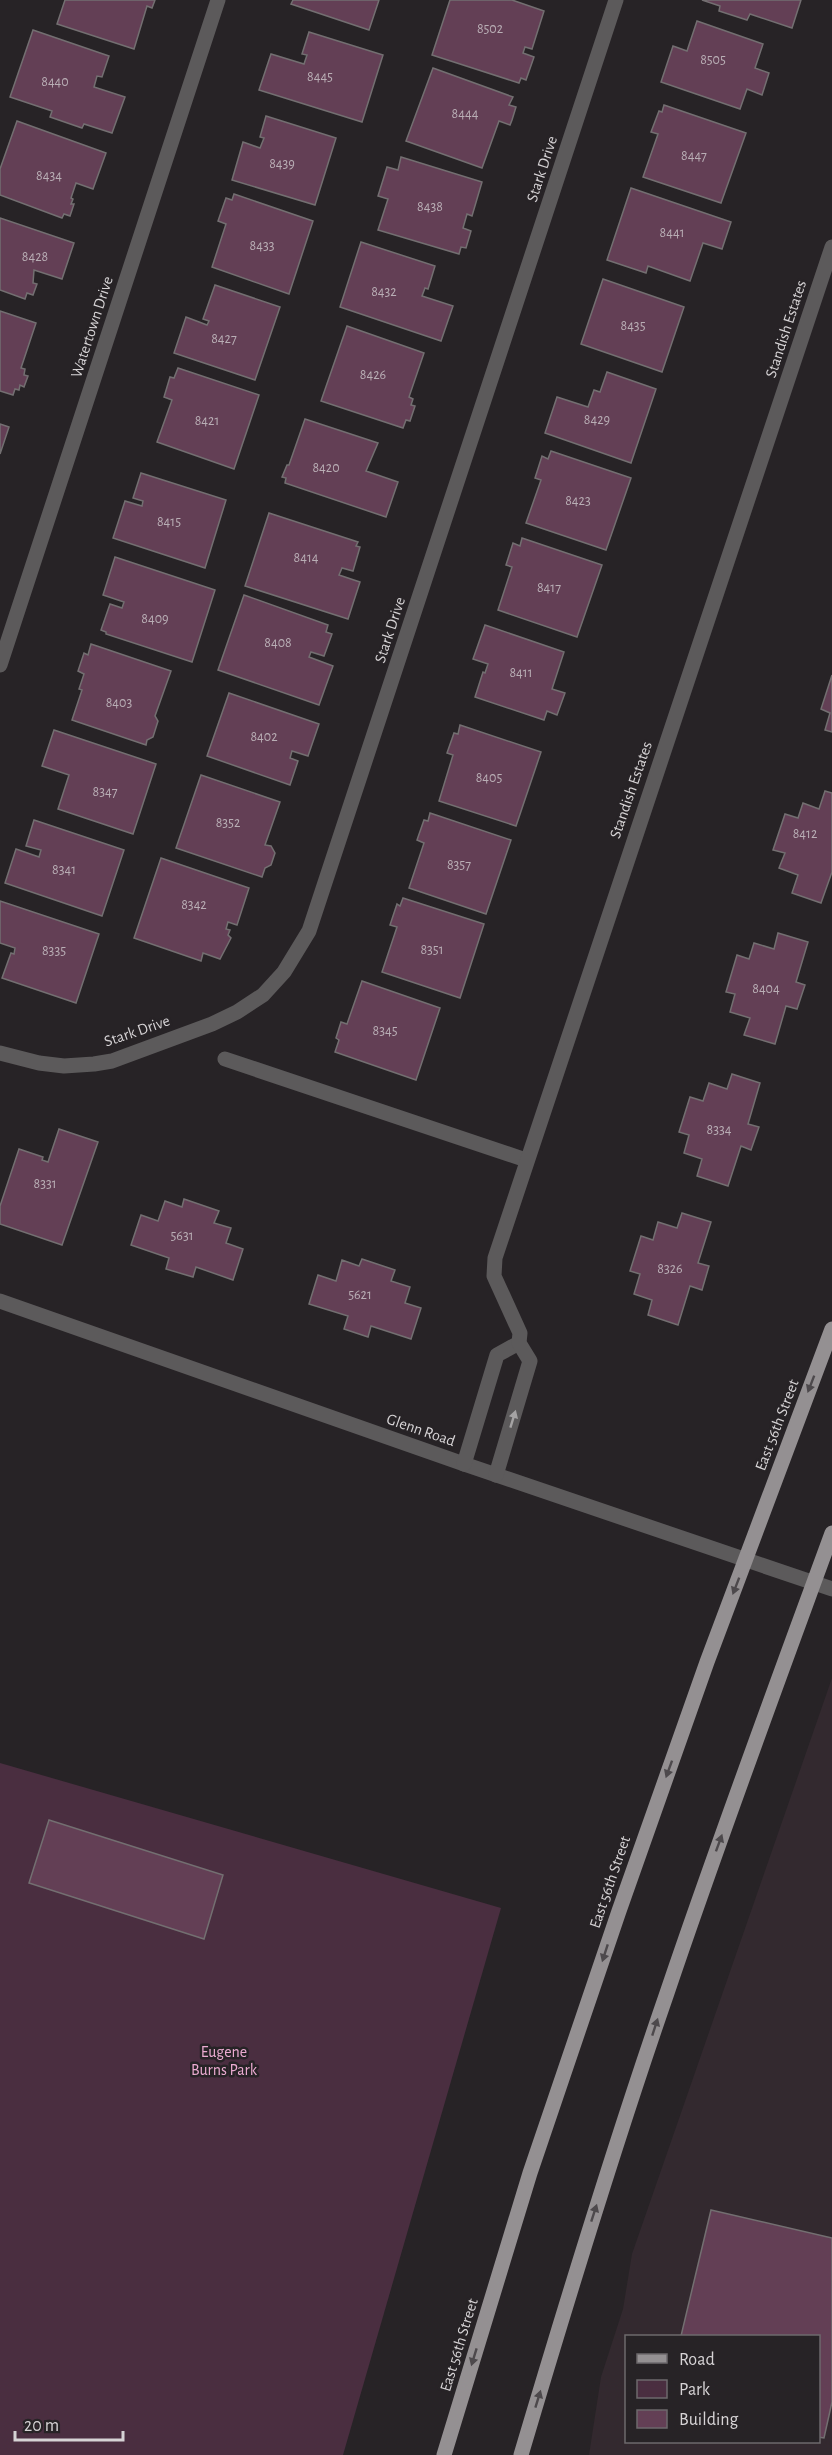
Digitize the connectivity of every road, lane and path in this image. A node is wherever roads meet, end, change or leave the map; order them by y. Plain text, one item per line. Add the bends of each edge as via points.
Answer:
1 (218, 0) edge
2 (616, 0) edge
3 (832, 247) edge
4 (0, 665) edge
5 (0, 1053) edge
6 (225, 1059) dead end
7 (526, 1161) junction
8 (0, 1301) edge
9 (832, 1329) edge
10 (519, 1343) junction
11 (464, 1464) junction
12 (496, 1475) junction
13 (832, 1533) edge
14 (746, 1559) junction
15 (814, 1582) junction
16 (832, 1589) edge
17 (444, 2455) edge
18 (521, 2455) edge

1 - 4 street, Watertown Drive
2 - 5 street, Stark Drive via 309,931 299,949 263,995 237,1012 112,1061 64,1066 39,1064
3 - 7 street, Standish Estates
6 - 7 street
7 - 10 street, Standish Estates via 495,1258 494,1276 520,1333
8 - 11 street, Glenn Road
9 -> 14 main road, East 56th Street
10 - 11 street via 497,1355
12 -> 10 street, Standish Estates via 530,1360
11 - 12 street, Glenn Road
12 - 14 street, Glenn Road
13 - 15 main road
14 - 15 street, Glenn Road
14 -> 17 main road, East 56th Street via 530,2173
15 - 16 street, Glenn Road
18 -> 15 main road via 659,2016

